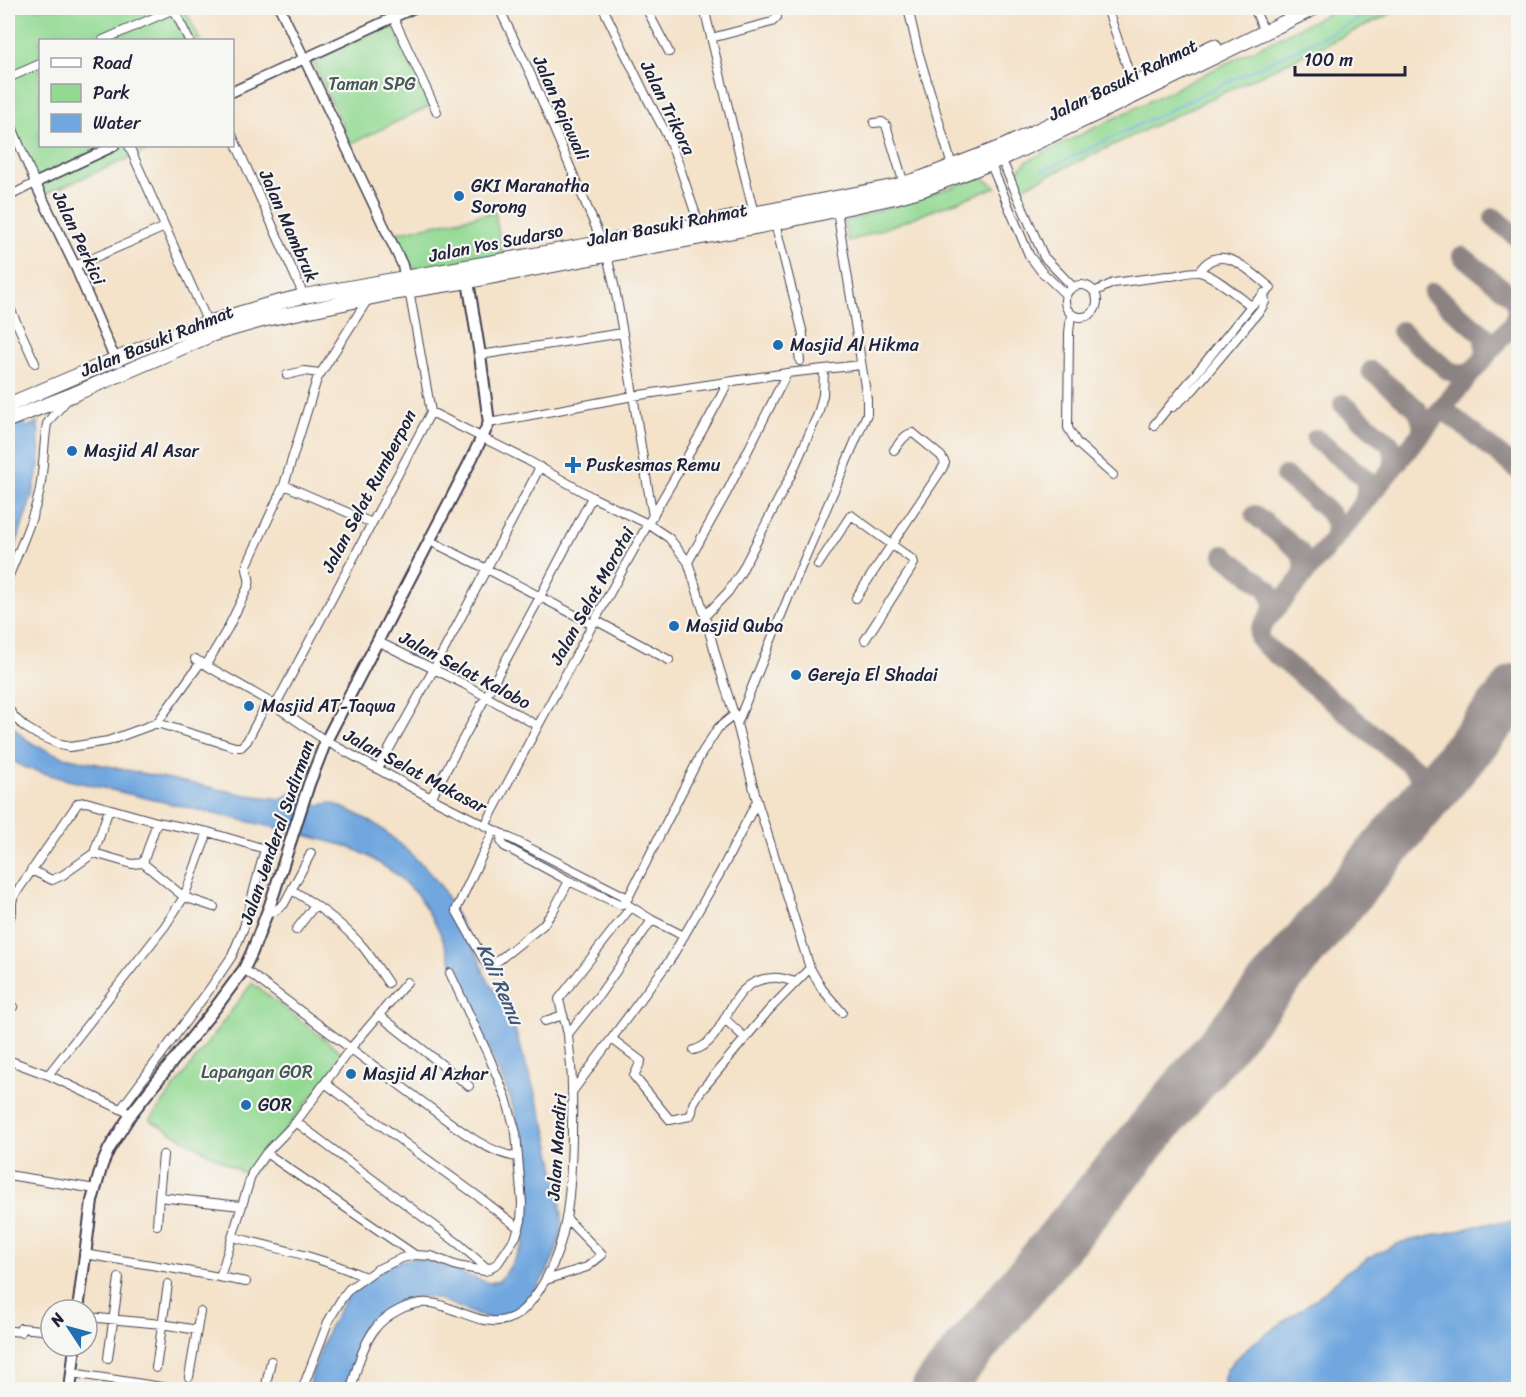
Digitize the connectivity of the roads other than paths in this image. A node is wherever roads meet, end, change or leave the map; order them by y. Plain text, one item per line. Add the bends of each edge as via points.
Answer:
1 (173, 8) edge
2 (280, 8) edge
3 (389, 8) edge
4 (414, 8) edge
5 (499, 8) edge
6 (603, 8) edge
7 (646, 8) edge
8 (704, 8) edge
9 (775, 8) edge
10 (908, 8) edge
11 (1107, 8) edge
12 (1254, 8) edge
13 (1293, 8) edge
14 (1314, 8) edge
15 (393, 18) junction
16 (1261, 24) junction
17 (711, 38) junction
18 (105, 39) edge
19 (188, 39) edge
20 (1236, 41) junction
21 (669, 52) dead end
22 (304, 59) junction
23 (39, 64) edge
24 (8, 78) edge
25 (1133, 84) junction
26 (234, 91) edge
27 (437, 112) dead end
28 (8, 117) edge
29 (874, 123) dead end
30 (234, 139) edge
31 (112, 147) edge
32 (129, 147) edge
33 (994, 156) junction
34 (952, 166) junction
35 (35, 183) junction
36 (904, 184) junction
37 (8, 196) edge
38 (811, 209) junction
39 (837, 210) junction
40 (754, 214) junction
41 (776, 223) junction
42 (699, 224) junction
43 (165, 227) junction
44 (605, 248) junction
45 (75, 266) junction
46 (1199, 272) junction
47 (468, 281) junction
48 (408, 284) junction
49 (1073, 287) junction
50 (1094, 292) junction
51 (1264, 293) junction
52 (1066, 295) junction
53 (304, 296) junction
54 (369, 298) junction
55 (8, 304) edge
56 (1251, 306) junction
57 (1071, 314) junction
58 (208, 323) junction
59 (1233, 327) junction
60 (623, 333) junction
61 (1241, 333) junction
62 (480, 356) junction
63 (116, 359) junction
64 (800, 361) dead end
65 (35, 363) dead end
66 (861, 365) junction
67 (824, 370) junction
68 (123, 373) junction
69 (320, 373) junction
70 (787, 373) junction
71 (287, 375) dead end
72 (728, 382) junction
73 (72, 395) junction
74 (633, 396) junction
75 (32, 403) junction
76 (8, 405) edge
77 (430, 412) junction
78 (1162, 415) junction
79 (8, 420) edge
80 (489, 423) junction
81 (1154, 425) dead end
82 (483, 437) junction
83 (894, 450) dead end
84 (540, 467) junction
85 (1113, 475) dead end
86 (284, 485) junction
87 (592, 497) junction
88 (653, 516) junction
89 (372, 523) junction
90 (648, 524) junction
91 (430, 541) junction
92 (891, 544) junction
93 (688, 562) junction
94 (818, 566) dead end
95 (487, 569) junction
96 (8, 578) edge
97 (540, 597) junction
98 (856, 598) dead end
99 (705, 616) junction
100 (593, 622) junction
101 (865, 640) dead end
102 (377, 641) junction
103 (669, 660) dead end
104 (201, 662) junction
105 (434, 669) junction
106 (485, 697) junction
107 (271, 704) junction
108 (8, 708) edge
109 (734, 715) junction
110 (157, 723) junction
111 (738, 724) junction
112 (538, 726) junction
113 (327, 741) junction
114 (378, 769) junction
115 (431, 798) junction
116 (757, 801) junction
117 (109, 809) junction
118 (157, 822) junction
119 (485, 825) junction
120 (494, 830) junction
121 (208, 832) junction
122 (503, 834) junction
123 (94, 853) junction
124 (311, 853) dead end
125 (143, 863) junction
126 (31, 870) junction
127 (569, 881) junction
128 (292, 890) junction
129 (184, 897) junction
130 (628, 903) junction
131 (315, 905) junction
132 (214, 907) dead end
133 (267, 912) junction
134 (652, 920) junction
135 (8, 922) edge
136 (244, 927) junction
137 (296, 930) dead end
138 (260, 932) junction
139 (684, 936) junction
140 (810, 968) junction
141 (244, 969) junction
142 (450, 973) dead end
143 (388, 982) dead end
144 (407, 982) dead end
145 (795, 982) junction
146 (842, 1012) dead end
147 (379, 1015) junction
148 (563, 1016) junction
149 (724, 1019) junction
150 (545, 1021) dead end
151 (568, 1034) junction
152 (745, 1038) junction
153 (612, 1039) junction
154 (350, 1049) junction
155 (693, 1050) dead end
156 (8, 1060) edge
157 (48, 1075) junction
158 (325, 1083) junction
159 (469, 1086) dead end
160 (572, 1092) junction
161 (121, 1109) junction
162 (131, 1114) junction
163 (296, 1122) junction
164 (266, 1153) junction
165 (163, 1155) dead end
166 (518, 1157) junction
167 (8, 1175) edge
168 (96, 1189) junction
169 (159, 1197) junction
170 (241, 1206) junction
171 (566, 1218) junction
172 (157, 1225) dead end
173 (519, 1228) junction
174 (233, 1237) junction
175 (84, 1254) junction
176 (415, 1255) junction
177 (489, 1270) junction
178 (220, 1277) junction
179 (365, 1277) junction
180 (119, 1278) dead end
181 (546, 1280) junction
182 (246, 1282) dead end
183 (168, 1284) dead end
184 (79, 1298) edge
185 (200, 1312) dead end
186 (99, 1318) edge
187 (113, 1320) junction
188 (162, 1324) junction
189 (39, 1330) edge
190 (197, 1330) junction
191 (12, 1331) dead end
192 (74, 1358) edge
193 (108, 1358) dead end
194 (271, 1360) dead end
195 (156, 1368) dead end
196 (72, 1372) junction
197 (189, 1377) dead end
198 (169, 1388) edge
199 (70, 1389) edge
200 (180, 1389) edge
201 (265, 1389) edge
202 (302, 1389) edge
203 (351, 1389) edge

1 - 18 street
1 - 19 street
2 - 22 street
3 - 15 street
4 - 15 street
5 - 44 street, Jalan Rajawali
6 - 42 street, Jalan Trikora via 667,135
7 - 21 street
8 - 17 street
9 - 17 street via 777,17 772,22
10 - 34 street
11 - 25 street
12 - 16 street
13 - 16 highway, Jalan Yos Sudarso
14 - 20 highway, Jalan Basuki Rahmat
15 - 22 street
15 - 27 street
16 - 20 highway, Jalan Yos Sudarso
17 - 40 street
20 - 25 highway, Jalan Yos Sudarso
20 - 33 highway, Jalan Basuki Rahmat via 1140,93
22 - 26 street
22 - 48 street
23 - 24 street
25 - 33 highway, Jalan Yos Sudarso
28 - 35 street, Jalan Perkici
29 - 36 street via 886,124
30 - 53 street, Jalan Mambruk
31 - 35 street
32 - 43 street
33 - 34 highway, Jalan Yos Sudarso
33 - 39 highway, Jalan Basuki Rahmat via 957,177
33 - 49 street via 1044,257
33 - 52 street via 1029,255
34 - 36 highway, Jalan Yos Sudarso
35 - 37 street
35 - 45 street, Jalan Perkici
36 - 38 highway, Jalan Yos Sudarso
38 - 39 highway, Jalan Basuki Rahmat
38 - 40 highway, Jalan Yos Sudarso
38 - 41 highway, Jalan Basuki Rahmat
39 - 66 street
40 - 42 highway, Jalan Yos Sudarso
41 - 44 highway, Jalan Basuki Rahmat
41 - 64 street via 804,338 798,346
42 - 44 highway, Jalan Yos Sudarso
43 - 45 street
43 - 58 street
44 - 47 highway, Jalan Basuki Rahmat
44 - 48 highway, Jalan Yos Sudarso
44 - 60 street, Jalan Rajawali
45 - 63 street, Jalan Perkici
46 - 50 street via 1113,283
46 - 51 street via 1209,261 1231,259 1271,288
46 - 56 street
47 - 48 highway, Jalan Basuki Rahmat
47 - 62 main road
48 - 53 highway, Jalan Yos Sudarso via 370,283
48 - 54 highway, Jalan Basuki Rahmat
48 - 77 street, Jalan Selat Rumberpon
49 - 50 street via 1081,285
49 - 52 street
50 - 57 street via 1097,299 1092,313 1085,317
51 - 56 street
51 - 61 street via 1261,309
52 - 57 street via 1064,302
53 - 58 highway, Jalan Yos Sudarso
54 - 68 highway, Jalan Basuki Rahmat via 213,334
54 - 69 street
55 - 65 street
56 - 59 street
57 - 85 street via 1068,428 1077,443
58 - 63 highway, Jalan Yos Sudarso
59 - 61 street
59 - 78 street
60 - 62 street
60 - 74 street, Jalan Rajawali
61 - 78 street via 1192,390
62 - 80 main road
63 - 68 street, Jalan Perkici
63 - 75 highway, Jalan Yos Sudarso via 45,389
66 - 67 street
66 - 111 street via 867,414
67 - 70 street
67 - 99 street via 818,414 791,475 740,574
68 - 73 highway, Jalan Basuki Rahmat
69 - 71 street
69 - 86 street
70 - 72 street
70 - 93 street
72 - 74 street
72 - 88 street, Jalan Selat Morotai
73 - 75 highway, Jalan Basuki Rahmat
73 - 96 street via 47,424 37,501
74 - 80 street
74 - 88 street, Jalan Rajawali
75 - 76 highway, Jalan Yos Sudarso
75 - 79 highway, Jalan Basuki Rahmat
77 - 82 street
77 - 89 street, Jalan Selat Rumberpon
78 - 81 street
80 - 82 main road, Jalan Jenderal Sudirman
82 - 84 street
82 - 91 main road, Jalan Jenderal Sudirman
83 - 92 street via 905,436 913,433 942,456 945,463
84 - 87 street
84 - 95 street
86 - 89 street
86 - 104 street via 248,560 249,585 228,628
87 - 90 street
87 - 97 street
88 - 90 street, Jalan Selat Morotai
89 - 107 street, Jalan Selat Rumberpon
90 - 93 street via 669,538
90 - 100 street, Jalan Selat Morotai
91 - 95 street
91 - 102 main road, Jalan Jenderal Sudirman
92 - 94 street via 850,515
92 - 98 street
92 - 101 street via 911,558 913,565
93 - 99 street
95 - 97 street
95 - 105 street
97 - 100 street
97 - 106 street
99 - 109 street
100 - 103 street
100 - 112 street, Jalan Selat Morotai
102 - 105 street, Jalan Selat Kalobo
102 - 113 main road, Jalan Jenderal Sudirman
104 - 107 street, Jalan Selat Makasar
104 - 110 street
105 - 106 street, Jalan Selat Kalobo
105 - 114 street
106 - 112 street, Jalan Selat Kalobo
106 - 115 street
107 - 110 street, Jalan Selat Rumberpon via 241,747
107 - 113 street, Jalan Selat Makasar
108 - 110 street via 38,735 70,747 108,741
109 - 111 street
109 - 130 street via 718,728 700,756
111 - 116 street
112 - 119 street, Jalan Selat Morotai
113 - 114 street, Jalan Selat Makasar
113 - 133 main road, Jalan Jenderal Sudirman
114 - 115 street, Jalan Selat Makasar
115 - 119 street, Jalan Selat Makasar
116 - 139 street, Jalan Mandiri
116 - 140 street
117 - 118 street
117 - 123 street
117 - 126 street via 78,803
118 - 121 street
118 - 125 street
119 - 120 street, Jalan Selat Makasar
120 - 122 street, Jalan Selat Makasar
120 - 127 street via 456,910 488,967 543,925
121 - 129 street
121 - 136 street via 265,849
122 - 127 street via 504,846
122 - 130 street, Jalan Selat Makasar
123 - 125 street via 132,864
123 - 126 street via 52,880
124 - 128 street
125 - 129 street
126 - 135 street via 14,896
127 - 130 street via 619,904
128 - 131 street
128 - 133 street via 281,907
129 - 132 street
129 - 157 street
130 - 134 street
130 - 148 street via 560,998
131 - 137 street
131 - 143 street via 362,946
133 - 138 main road, Jalan Jenderal Sudirman
134 - 139 street
134 - 151 street
136 - 138 street
136 - 161 street via 227,964
138 - 141 main road, Jalan Jenderal Sudirman
139 - 153 street, Jalan Mandiri
140 - 145 street
140 - 146 street
141 - 154 street
141 - 162 main road, Jalan Jenderal Sudirman
142 - 166 street via 506,1098
144 - 147 street
145 - 149 street via 771,978 753,984 740,993
145 - 152 street
147 - 154 street
147 - 159 street
148 - 150 street
148 - 151 street
149 - 152 street
149 - 155 street via 705,1045
151 - 160 street
152 - 153 street via 700,1092 690,1116 670,1120 634,1076 641,1061
153 - 160 street, Jalan Mandiri
154 - 158 street
154 - 166 street via 486,1147
156 - 157 street
157 - 161 street
158 - 163 street
158 - 173 street
160 - 171 street, Jalan Mandiri via 572,1173
161 - 162 street
162 - 168 main road, Jalan Jenderal Sudirman via 102,1164
163 - 164 street
163 - 177 street
164 - 170 street via 252,1173
164 - 176 street
165 - 169 street
166 - 173 street via 522,1203
167 - 168 street
168 - 175 main road, Jalan Jenderal Sudirman
169 - 170 street
169 - 172 street
170 - 174 street
171 - 181 street, Jalan Mandiri via 560,1248
171 - 181 street via 602,1255 587,1267
173 - 177 street via 498,1263
174 - 178 street
174 - 179 street via 300,1254
175 - 178 street
175 - 184 main road, Jalan Jenderal Sudirman
176 - 177 street
176 - 179 street
178 - 182 street
179 - 202 street via 349,1289 328,1322
180 - 187 street
181 - 203 street, Jalan Mandiri via 520,1313 506,1320 487,1321 428,1302 396,1312 371,1336
183 - 188 street
185 - 190 street
186 - 187 street
187 - 188 street
187 - 193 street
188 - 190 street
188 - 195 street
189 - 191 street
190 - 197 street
192 - 196 main road
194 - 201 street
196 - 198 street
196 - 199 main road
198 - 200 street

